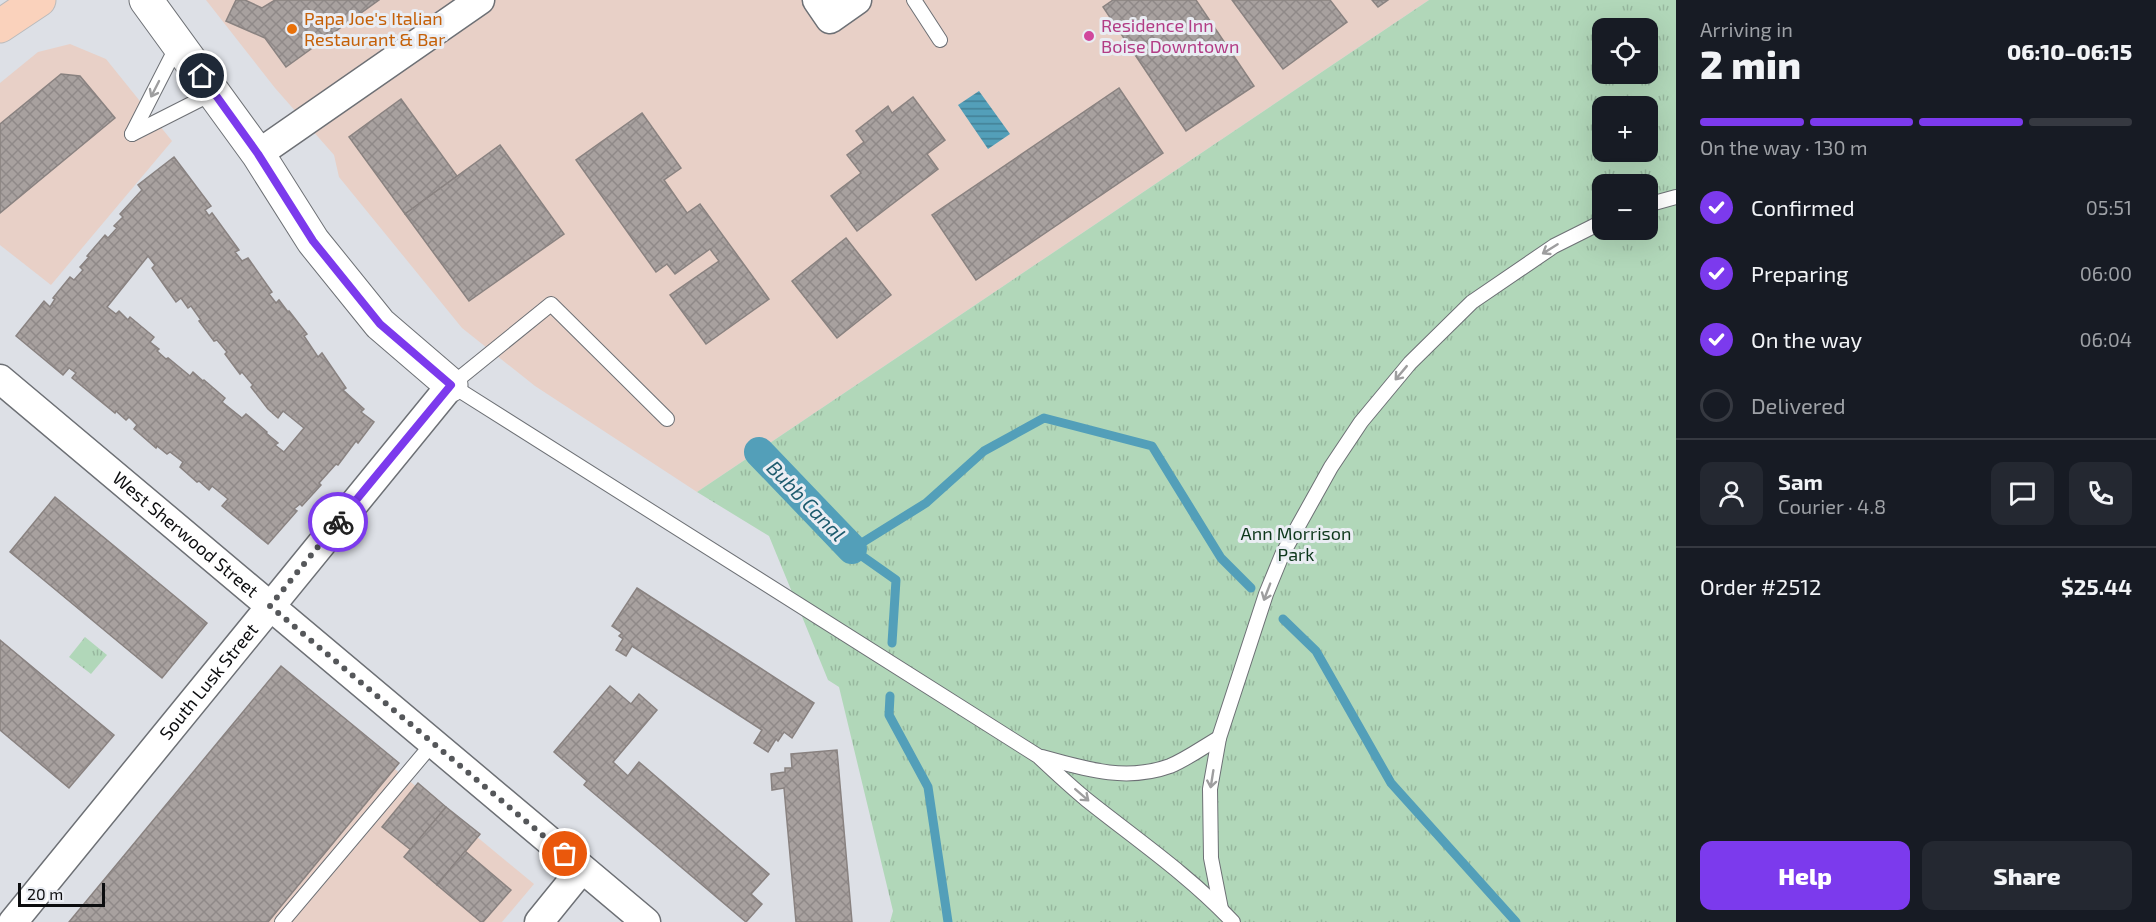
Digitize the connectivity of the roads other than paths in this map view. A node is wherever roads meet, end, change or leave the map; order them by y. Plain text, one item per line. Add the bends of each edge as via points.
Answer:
1 (39, 0) edge
2 (146, 0) edge
3 (480, 0) edge
4 (857, 0) edge
5 (914, 0) edge
6 (823, 9) edge
7 (0, 26) edge
8 (940, 40) dead end
9 (178, 44) junction
10 (213, 93) junction
11 (258, 154) junction
12 (1676, 197) edge
13 (1658, 203) edge
14 (1592, 227) edge
15 (0, 380) edge
16 (451, 385) junction
17 (667, 419) dead end
18 (270, 606) junction
19 (1219, 738) junction
20 (433, 743) junction
21 (1038, 756) junction
22 (582, 869) junction
23 (1221, 909) junction
24 (0, 917) edge
25 (6, 922) edge
26 (13, 922) edge
27 (282, 922) edge
28 (539, 922) edge
29 (646, 922) edge
30 (1233, 922) edge

1 - 7 main road
2 - 9 street
3 - 11 street
4 - 6 street
5 - 8 lane
9 - 10 street
9 -> 10 lane via 132,135
10 - 11 street
11 - 16 street via 313,241 380,324
12 - 13 lane
14 -> 19 lane via 1554,246 1472,302 1410,363 1361,422 1282,555
15 - 18 street, West Sherwood Street
16 - 17 lane via 551,304
16 - 18 street, South Lusk Street
16 - 21 lane
18 - 20 street, West Sherwood Street
18 - 26 street, South Lusk Street
19 - 21 lane via 1170,766 1128,775 1094,772
19 -> 23 lane via 1210,789 1211,858
20 - 22 street, West Sherwood Street
20 - 27 lane
21 -> 23 lane
22 - 28 street
22 - 29 street, West Sherwood Street
23 - 30 lane
24 - 25 street

